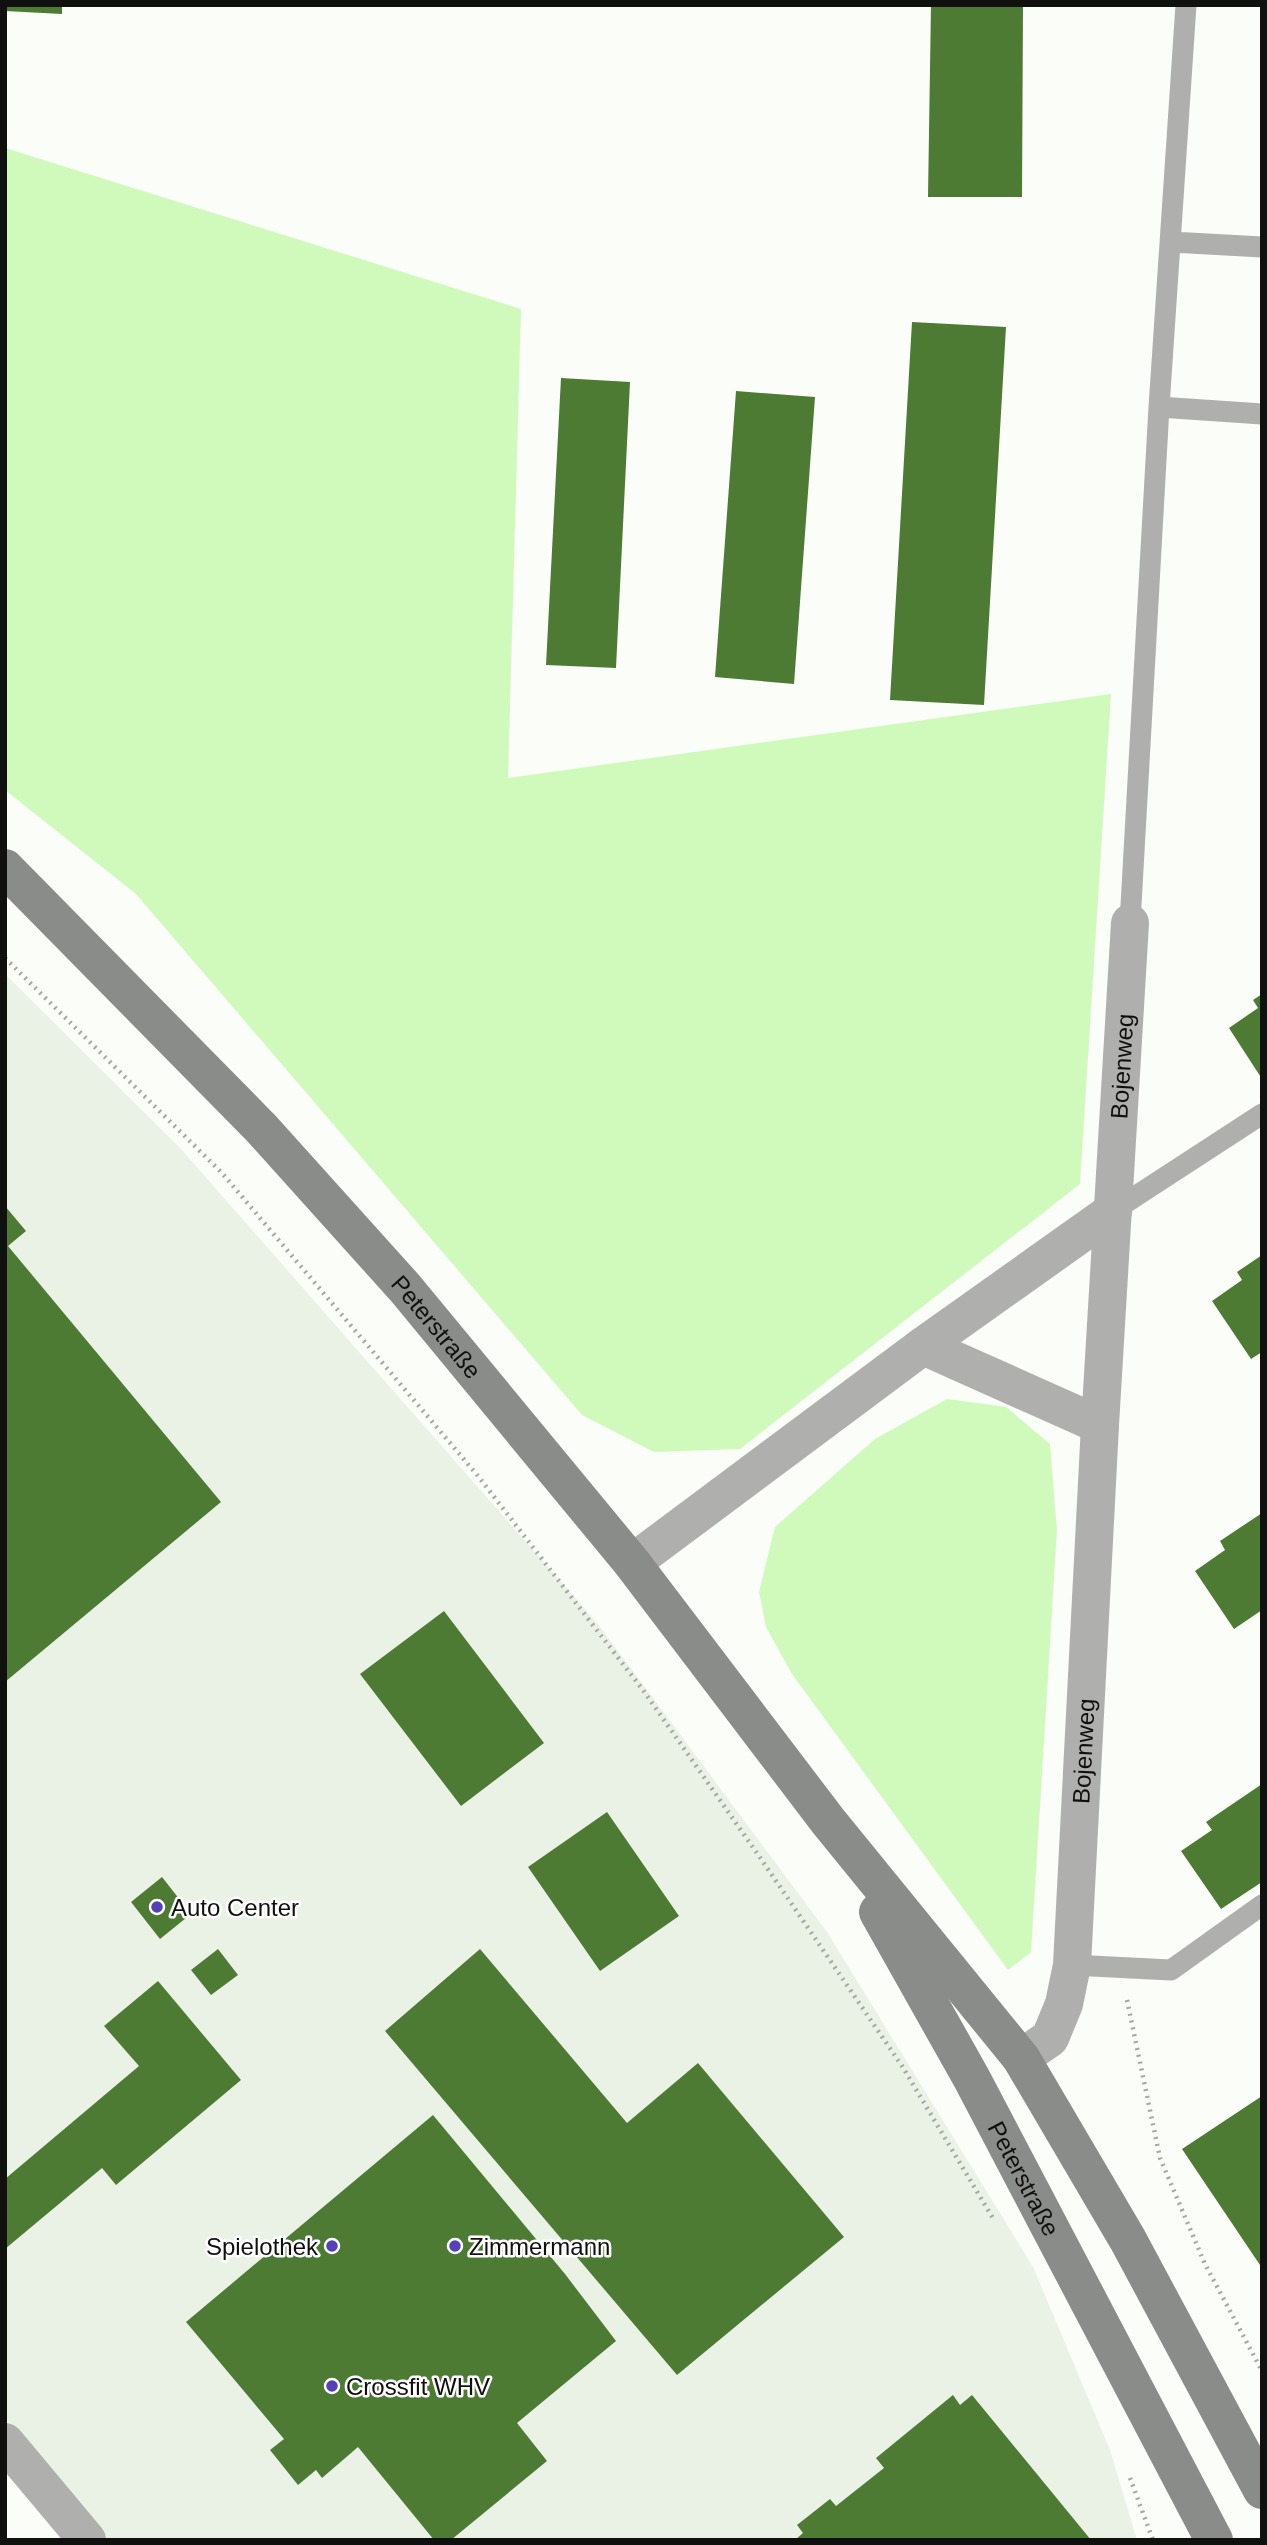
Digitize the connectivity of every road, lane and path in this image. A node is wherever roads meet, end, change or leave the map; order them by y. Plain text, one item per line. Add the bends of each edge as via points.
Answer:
1 (1186, 5) edge
2 (1171, 242) junction
3 (1262, 247) edge
4 (1159, 407) junction
5 (1262, 414) edge
6 (5, 869) edge
7 (1130, 923) joint
8 (5, 958) edge
9 (1262, 1114) edge
10 (1113, 1211) junction
11 (923, 1346) junction
12 (1100, 1424) junction
13 (632, 1563) junction
14 (828, 1821) junction
15 (1262, 1905) edge
16 (1072, 1965) junction
17 (1021, 2058) junction
18 (998, 2227) dead end
19 (1262, 2371) edge
20 (5, 2442) edge
21 (1129, 2477) dead end
22 (1262, 2490) edge
23 (88, 2540) edge
24 (1153, 2540) edge
25 (1214, 2540) edge

1 - 2 lane
2 - 3 lane
2 - 4 lane
4 - 5 lane
4 - 7 lane
6 - 13 main road, Peterstraße via 261,1128 405,1288
7 - 10 street, Bojenweg
8 - 18 path via 222,1173 478,1476 643,1690 759,1856 902,2066
9 - 10 lane
10 - 11 street
10 - 12 street, Bojenweg
11 - 12 street
11 - 13 street
12 - 16 street, Bojenweg
13 - 14 main road, Peterstraße
14 - 17 main road, Peterstraße
14 - 25 main road, Peterstraße via 972,2079
15 - 16 lane via 1171,1970
16 - 17 street, Bojenweg via 1064,2004 1050,2038
16 - 19 path via 1125,1988 1160,2158 1205,2264
17 - 22 main road, Peterstraße via 1128,2240
20 - 23 street
21 - 24 path

